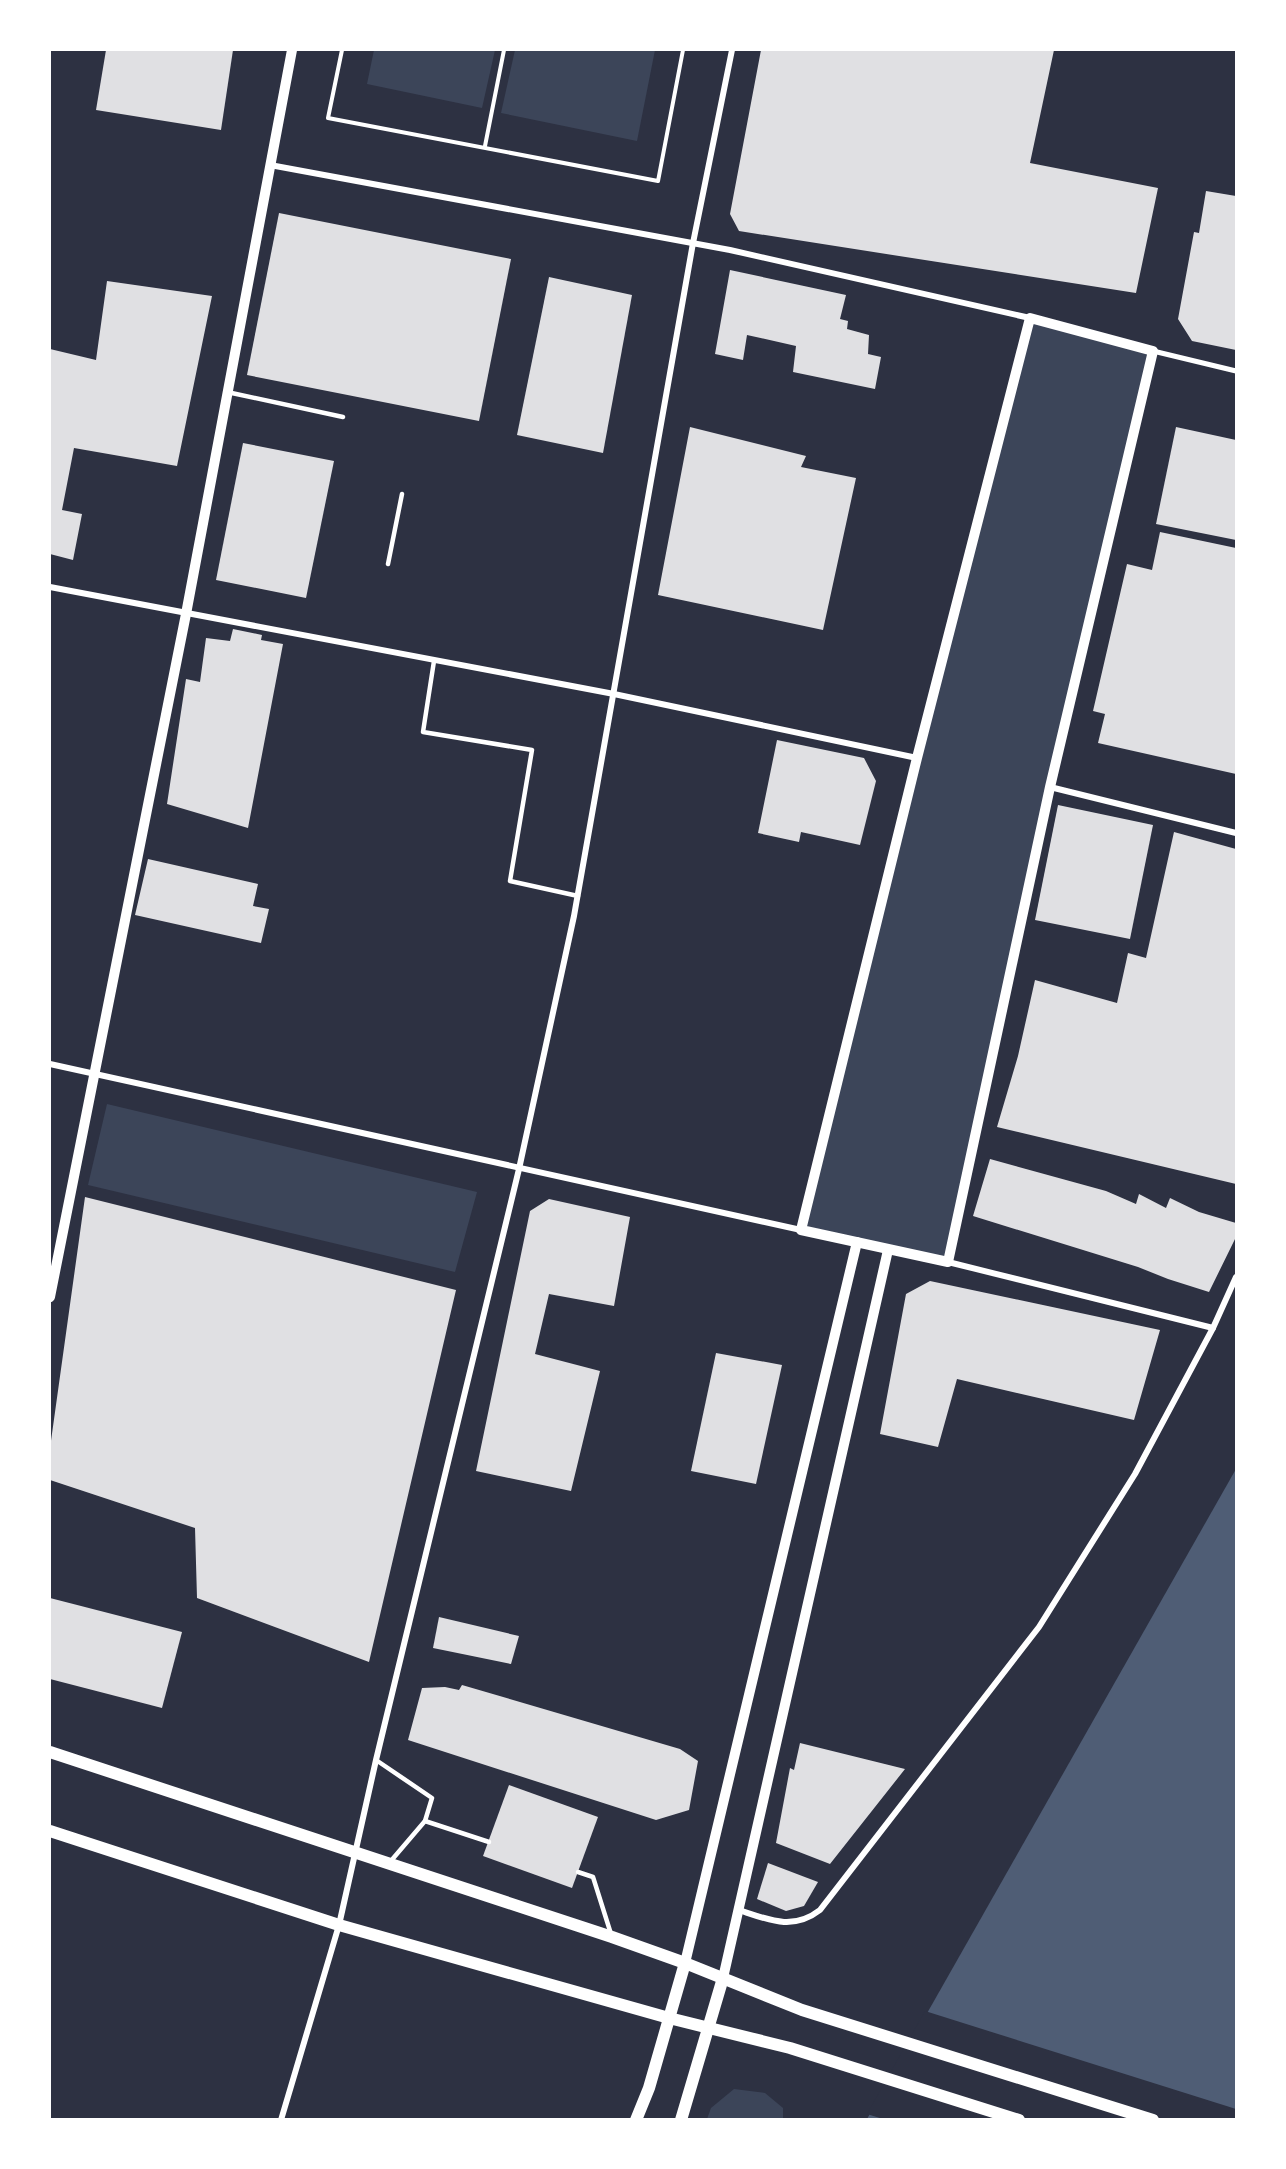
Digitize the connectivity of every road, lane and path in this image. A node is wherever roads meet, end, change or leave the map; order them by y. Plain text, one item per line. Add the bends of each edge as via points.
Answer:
1 (292, 50) edge
2 (342, 50) edge
3 (504, 50) edge
4 (683, 50) edge
5 (732, 50) edge
6 (485, 146) junction
7 (270, 165) junction
8 (693, 243) junction
9 (1030, 318) junction
10 (1153, 351) junction
11 (1236, 371) edge
12 (227, 392) junction
13 (343, 417) dead end
14 (402, 494) dead end
15 (388, 564) dead end
16 (50, 587) edge
17 (186, 614) junction
18 (434, 661) junction
19 (614, 694) junction
20 (917, 758) junction
21 (1050, 787) junction
22 (1236, 833) edge
23 (578, 896) junction
24 (50, 1064) edge
25 (92, 1074) junction
26 (519, 1169) junction
27 (801, 1230) junction
28 (857, 1242) junction
29 (888, 1250) junction
30 (948, 1262) junction
31 (1236, 1277) edge
32 (50, 1297) edge
33 (1213, 1328) junction
34 (50, 1752) edge
35 (376, 1760) junction
36 (425, 1821) junction
37 (50, 1831) edge
38 (489, 1842) dead end
39 (355, 1854) junction
40 (388, 1864) junction
41 (578, 1872) dead end
42 (739, 1910) junction
43 (339, 1925) junction
44 (612, 1937) junction
45 (685, 1963) junction
46 (723, 1978) junction
47 (669, 2018) junction
48 (707, 2026) junction
49 (281, 2120) edge
50 (636, 2120) edge
51 (681, 2120) edge
52 (1019, 2120) edge
53 (1153, 2120) edge

1 - 7 street
2 - 6 path via 328,118
3 - 6 path
4 - 6 path via 658,181
5 - 8 street
7 - 8 street
7 - 12 street
8 - 9 street
8 - 19 street
9 - 10 street
9 - 20 street
10 - 11 street
10 - 21 street
12 - 13 lane
12 - 17 street
14 - 15 lane
16 - 17 street
17 - 18 street
17 - 25 street
18 - 19 street
18 - 23 lane via 423,732 532,750 510,881
19 - 20 street
19 - 23 street
20 - 27 street
21 - 22 street
21 - 30 street
23 - 26 street
24 - 25 street
25 - 26 street
25 - 32 street
26 - 27 street
26 - 35 street
27 - 28 street
28 - 29 street
28 - 45 street
29 - 30 street
29 - 42 street
30 - 33 street
31 - 33 street
33 - 42 street via 1135,1474 1039,1627 820,1910 810,1918 782,1924
34 - 39 main road
35 - 36 lane via 432,1798
35 - 39 street
36 - 38 lane
36 - 40 lane
37 - 43 main road
39 - 40 main road
39 - 43 street
40 - 44 main road
41 - 44 lane via 593,1877
42 - 46 street
43 - 47 main road
43 - 49 street
44 - 45 main road
45 - 46 main road
45 - 47 main road
46 - 48 main road
46 - 53 main road via 802,2010
47 - 48 main road
47 - 50 main road
48 - 51 main road
48 - 52 main road

